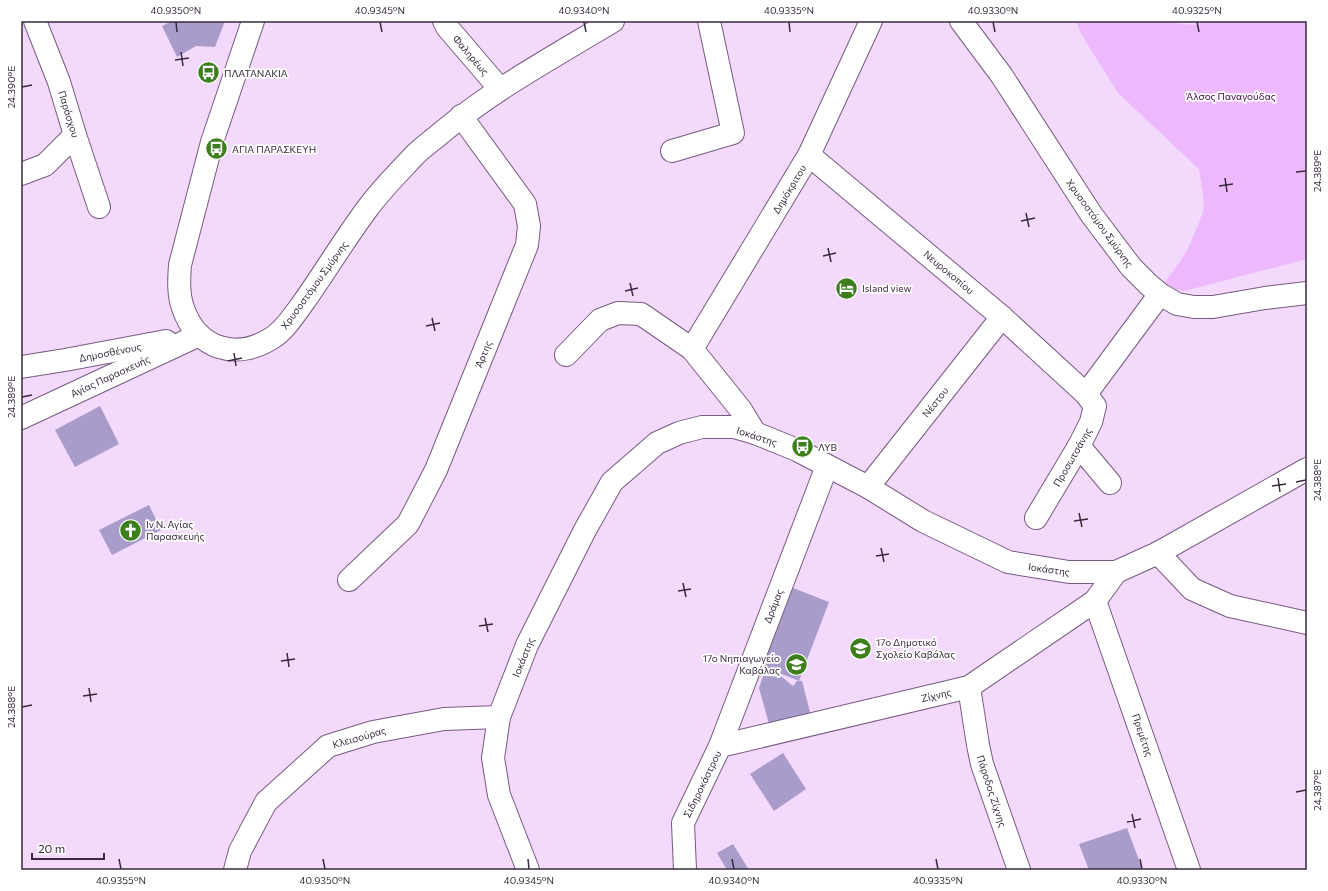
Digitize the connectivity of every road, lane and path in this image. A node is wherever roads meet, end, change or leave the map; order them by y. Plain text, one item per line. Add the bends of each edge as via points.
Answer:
1 (35, 21) edge
2 (253, 21) edge
3 (444, 21) edge
4 (613, 21) edge
5 (709, 21) edge
6 (871, 21) edge
7 (961, 21) edge
8 (500, 89) junction
9 (461, 116) junction
10 (75, 135) junction
11 (672, 151) dead end
12 (810, 155) junction
13 (21, 174) edge
14 (99, 208) dead end
15 (1307, 293) edge
16 (1160, 294) junction
17 (1002, 317) junction
18 (199, 334) junction
19 (692, 349) junction
20 (566, 355) dead end
21 (21, 367) edge
22 (1086, 394) junction
23 (21, 418) edge
24 (755, 433) junction
25 (1079, 446) junction
26 (827, 466) junction
27 (1307, 469) edge
28 (1110, 483) dead end
29 (868, 487) junction
30 (1036, 518) dead end
31 (1158, 553) junction
32 (1116, 572) junction
33 (349, 580) dead end
34 (1095, 601) junction
35 (1307, 622) edge
36 (969, 687) junction
37 (499, 718) junction
38 (720, 746) junction
39 (236, 870) edge
40 (528, 870) edge
41 (685, 870) edge
42 (1019, 870) edge
43 (1189, 870) edge

1 - 10 street, Παράσχου via 59,82
2 - 18 street, Χρυσοστόμου Σμύρνης via 212,142 180,265 179,287 182,308 192,327
3 - 8 street, Φαληρέως
4 - 8 street, Χρυσοστόμου Σμύρνης
5 - 11 street via 733,133
6 - 12 street, Δημόκριτου
7 - 16 street, Χρυσοστόμου Σμύρνης via 1002,76 1091,214 1131,267
8 - 9 street, Χρυσοστόμου Σμύρνης
9 - 18 street, Χρυσοστόμου Σμύρνης via 414,156 367,209 322,277 284,328 272,338 256,346 231,350 208,342
9 - 33 street, Άρτης via 525,204 529,226 527,245 436,470 408,524
10 - 13 street via 45,165
10 - 14 street, Παράσχου
12 - 17 street, Νευροκοπίου
12 - 19 street, Δημόκριτου
15 - 16 street, Χρυσοστόμου Σμύρνης via 1213,307 1177,304
16 - 22 street
17 - 22 street, Νευροκοπίου
17 - 29 street, Νέστου
18 - 21 street, Δημοσθένους
18 - 23 street, Αγίας Παρασκευής
19 - 20 street via 642,314 618,313 600,320
19 - 24 street
22 - 25 street, Προσωτσάνης via 1095,406 1092,422
24 - 26 street, Ιοκάστης via 797,450
24 - 37 street, Ιοκάστης via 734,427 702,427 679,433 657,443 612,482 527,645
25 - 28 street
25 - 30 street, Προσωτσάνης
26 - 29 street, Ιοκάστης
26 - 38 street, Δράμας
27 - 31 street, Ιοκάστης
29 - 32 street, Ιοκάστης via 923,521 1008,562 1069,572
31 - 32 street, Ιοκάστης
31 - 35 street via 1192,588 1230,606
32 - 34 street, Ζίχνης
34 - 36 street, Ζίχνης
34 - 43 street, Πρεμέτης
36 - 38 street, Ζίχνης
36 - 42 street, Πάροδος Ζίχνης via 982,764
37 - 39 street, Κλεισούρας via 444,719 373,732 328,746 266,802 240,850
37 - 40 street, Ιοκάστης via 493,758 500,795
38 - 41 street, Σιδηροκάστρου via 683,823

